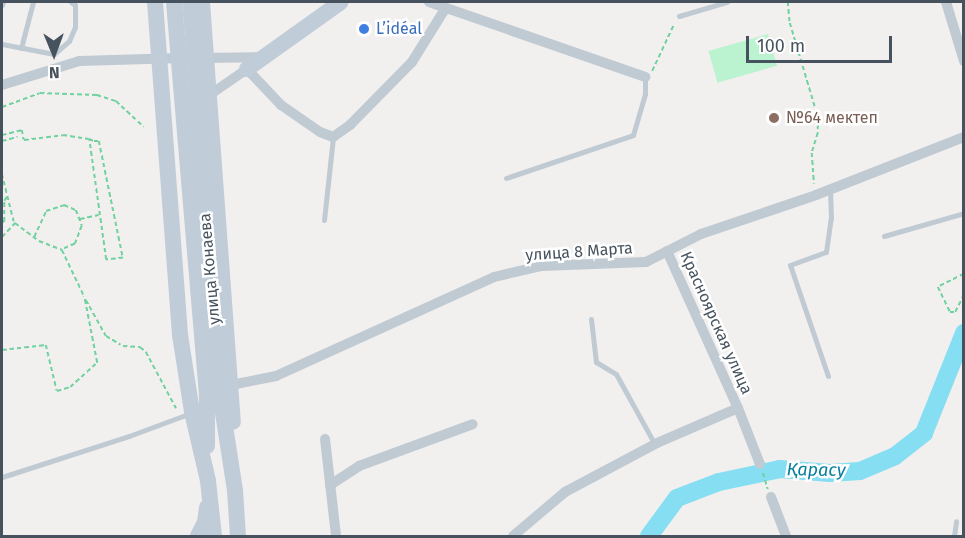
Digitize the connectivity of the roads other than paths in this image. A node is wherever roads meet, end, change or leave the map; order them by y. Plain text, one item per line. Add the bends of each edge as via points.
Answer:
1 (33, 2) edge
2 (71, 2) edge
3 (155, 2) edge
4 (174, 2) edge
5 (190, 2) edge
6 (202, 2) edge
7 (341, 2) edge
8 (429, 2) edge
9 (727, 2) edge
10 (946, 2) edge
11 (445, 9) junction
12 (680, 16) road end
13 (2, 44) edge
14 (21, 48) junction
15 (54, 54) junction
16 (264, 57) junction
17 (193, 58) junction
18 (159, 59) junction
19 (963, 61) edge
20 (57, 68) junction
21 (247, 69) junction
22 (645, 77) joint
23 (2, 85) edge
24 (208, 96) junction
25 (333, 137) junction
26 (963, 137) edge
27 (506, 178) dead end
28 (830, 190) junction
29 (963, 213) edge
30 (324, 220) dead end
31 (884, 236) dead end
32 (667, 251) junction
33 (591, 319) dead end
34 (828, 376) dead end
35 (231, 385) junction
36 (738, 408) junction
37 (187, 415) junction
38 (472, 424) dead end
39 (325, 439) dead end
40 (657, 443) junction
41 (761, 466) road end
42 (2, 477) edge
43 (330, 485) junction
44 (209, 488) junction
45 (235, 490) junction
46 (771, 497) dead end
47 (956, 521) dead end
48 (198, 537) edge
49 (214, 537) edge
50 (238, 537) edge
51 (336, 537) edge
52 (513, 537) edge
53 (786, 537) edge
54 (954, 537) edge

1 - 14 lane
2 - 15 lane via 75,6 75,27 69,41
3 - 18 main road, улица Конаева
4 - 17 main road, улица Конаева
5 - 17 main road, улица Конаева
6 - 17 main road
7 - 16 main road
8 - 11 street
9 - 12 lane
10 - 19 street
11 - 22 street
11 - 25 street via 412,62 350,125
13 - 14 lane
14 - 15 lane
15 - 20 lane
16 - 17 street
16 - 21 main road
17 - 18 street
17 - 24 main road
17 - 44 main road, улица Конаева
17 - 45 main road, улица Конаева via 221,400
18 - 20 street via 79,61
18 - 37 main road, улица Конаева
20 - 23 street
21 - 24 street
21 - 25 street via 281,105
22 - 27 lane via 645,94 633,135
24 - 35 main road
25 - 30 lane
26 - 28 street, улица 8 Марта
28 - 32 street, улица 8 Марта via 701,234
28 - 34 lane via 826,252 790,265
29 - 31 lane
32 - 35 street, улица 8 Марта via 645,262 541,266 494,277 276,376
32 - 36 street, Красноярская улица
33 - 40 lane via 596,362 616,374
35 - 45 main road
36 - 40 street, Красноярская улица
36 - 41 street, Красноярская улица
37 - 42 lane
37 - 44 main road, улица Конаева
38 - 43 street via 359,466
39 - 43 street
40 - 52 street, Красноярская улица via 565,492
43 - 51 street
44 - 48 main road via 205,522
44 - 49 main road, улица Конаева
45 - 50 main road, улица Конаева
46 - 53 street
47 - 54 lane

